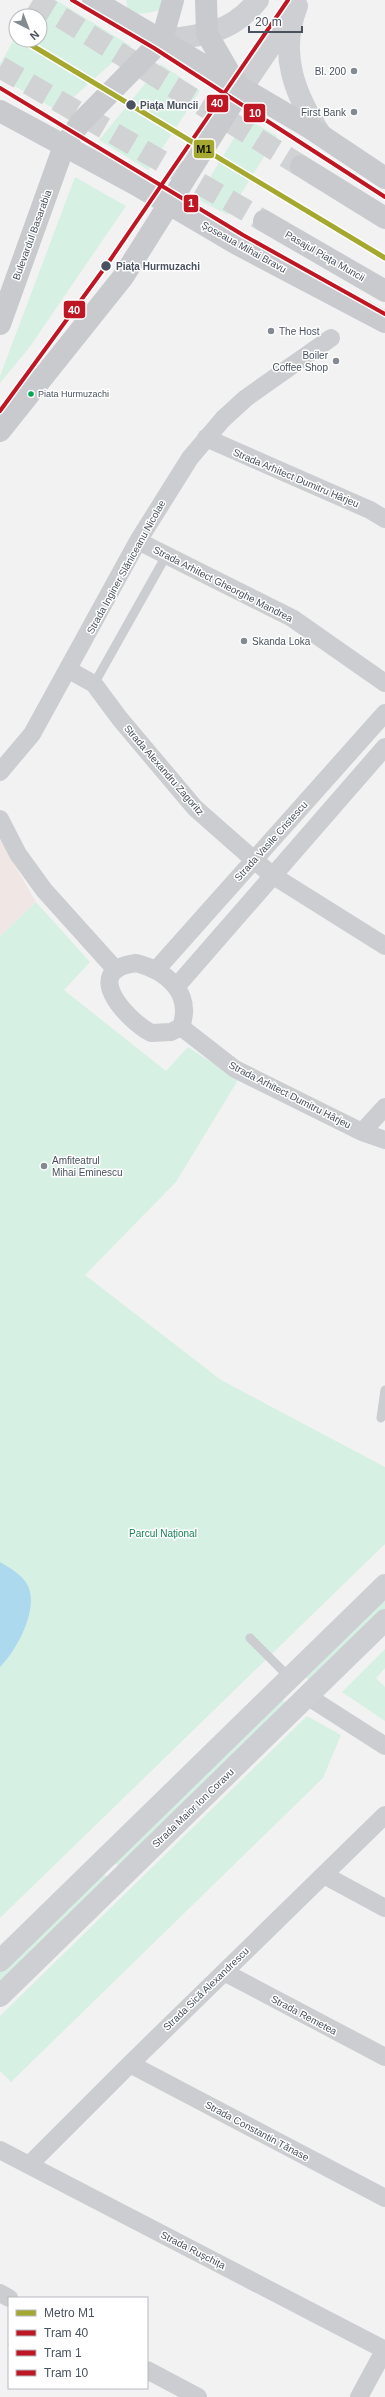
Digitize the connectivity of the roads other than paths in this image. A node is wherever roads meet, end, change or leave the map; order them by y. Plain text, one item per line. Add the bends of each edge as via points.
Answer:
1 (93, 0) edge
2 (173, 0) edge
3 (206, 0) edge
4 (258, 0) edge
5 (300, 3) edge
6 (207, 34) junction
7 (162, 40) junction
8 (242, 88) junction
9 (0, 111) edge
10 (321, 135) junction
11 (64, 146) junction
12 (301, 166) tunnel mouth
13 (385, 178) edge
14 (169, 204) junction
15 (385, 218) edge
16 (264, 221) tunnel mouth
17 (385, 291) edge
18 (385, 322) edge
19 (0, 324) edge
20 (331, 338) dead end
21 (0, 431) edge
22 (206, 438) junction
23 (385, 519) edge
24 (138, 541) junction
25 (166, 556) junction
26 (69, 670) junction
27 (385, 682) edge
28 (94, 684) junction
29 (385, 713) edge
30 (385, 747) edge
31 (0, 772) edge
32 (0, 818) edge
33 (254, 860) junction
34 (272, 875) junction
35 (385, 946) edge
36 (116, 970) junction
37 (156, 970) junction
38 (176, 986) junction
39 (181, 1027) junction
40 (385, 1106) edge
41 (362, 1132) junction
42 (385, 1140) edge
43 (385, 1390) edge
44 (381, 1418) dead end
45 (385, 1585) edge
46 (385, 1620) edge
47 (250, 1638) dead end
48 (290, 1678) junction
49 (307, 1696) junction
50 (385, 1746) edge
51 (385, 1815) edge
52 (104, 1860) junction
53 (324, 1875) junction
54 (121, 1878) junction
55 (385, 1908) edge
56 (0, 1961) edge
57 (224, 1972) junction
58 (0, 1996) edge
59 (385, 2057) edge
60 (130, 2064) junction
61 (0, 2150) edge
62 (29, 2165) junction
63 (385, 2198) edge
64 (385, 2350) edge
65 (148, 2371) edge
66 (198, 2397) edge
67 (359, 2397) edge

1 - 7 main road
2 - 7 main road
3 - 6 main road
4 - 6 street via 240,19 228,27
5 - 8 street
5 - 10 street via 289,46 291,74 299,98
6 - 7 street
6 - 8 main road via 229,72
7 - 8 main road
7 - 11 main road, Bulevardul Basarabia via 81,122
8 - 10 main road
8 - 14 main road
9 - 11 main road, Șoseaua Mihai Bravu
10 - 13 main road
11 - 14 main road, Șoseaua Mihai Bravu
11 - 19 main road, Bulevardul Basarabia
12 - 15 main road
14 - 18 main road, Șoseaua Mihai Bravu via 237,244
14 - 21 main road via 123,276
16 - 17 main road, Pasajul Piața Muncii
20 - 22 street, Strada Inginer Slăniceanu Nicolae via 246,398
22 - 23 street, Strada Arhitect Dumitru Hârjeu via 370,510
22 - 24 street, Strada Inginer Slăniceanu Nicolae via 179,475
24 - 25 street, Strada Arhitect Gheorghe Mandrea
24 - 26 street, Strada Inginer Slăniceanu Nicolae
25 - 27 street, Strada Arhitect Gheorghe Mandrea via 292,618
25 - 28 lane
26 - 28 street, Strada Alexandru Zagoritz
26 - 31 street, Strada Inginer Slăniceanu Nicolae via 32,734
28 - 33 street, Strada Alexandru Zagoritz via 195,808
29 - 33 street, Strada Vasile Cristescu
30 - 34 street
32 - 36 street via 18,854 44,890
33 - 34 street, Strada Alexandru Zagoritz
33 - 37 street, Strada Vasile Cristescu
34 - 35 street, Strada Alexandru Zagoritz
34 - 38 street
36 - 37 street via 124,964 136,963
36 - 39 street via 110,979 110,989 118,1007 151,1033 171,1032
37 - 38 street
38 - 39 street via 185,1003
39 - 41 street, Strada Arhitect Dumitru Hârjeu via 235,1069
40 - 41 street
41 - 42 street, Strada Arhitect Dumitru Hârjeu
43 - 44 lane
45 - 48 street
46 - 49 street, Strada Maior Ion Coravu
47 - 48 lane
48 - 49 street
48 - 52 street
49 - 50 street
49 - 54 street, Strada Maior Ion Coravu
51 - 53 street, Strada Sică Alexandrescu
52 - 54 street
52 - 56 street
53 - 55 street
53 - 57 street, Strada Sică Alexandrescu
54 - 58 street, Strada Maior Ion Coravu
57 - 59 street, Strada Remetea
57 - 60 street, Strada Sică Alexandrescu
60 - 62 street, Strada Sică Alexandrescu
60 - 63 street, Strada Constantin Tănase
61 - 62 street, Strada Rușchița
62 - 64 street, Strada Rușchița
64 - 67 street
65 - 66 street

